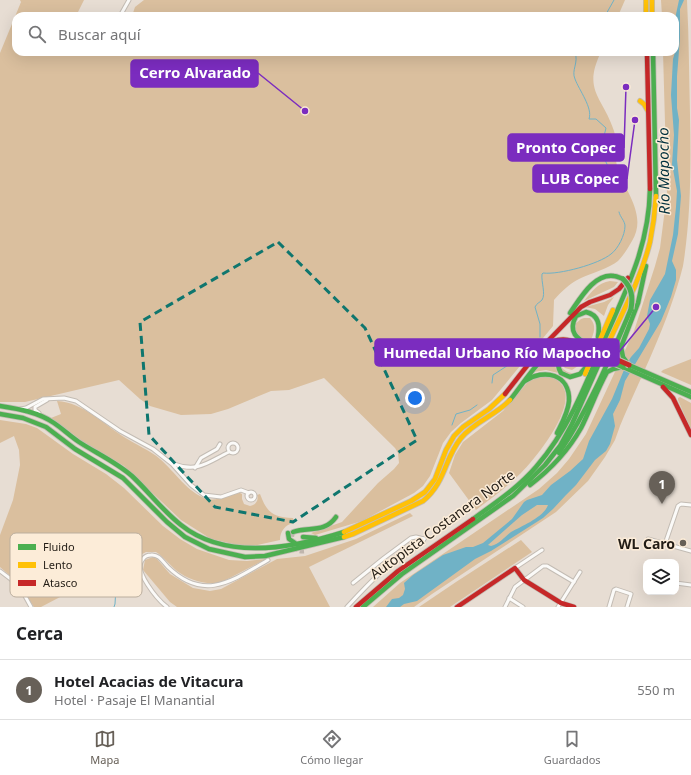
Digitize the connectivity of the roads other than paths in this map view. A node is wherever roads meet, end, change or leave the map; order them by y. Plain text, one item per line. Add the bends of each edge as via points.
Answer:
1 (129, 0) edge
2 (646, 0) edge
3 (652, 0) edge
4 (122, 12) edge
5 (646, 12) edge
6 (652, 12) edge
7 (647, 56) edge
8 (653, 56) edge
9 (640, 100) dead end
10 (649, 113) junction
11 (647, 252) junction
12 (634, 270) junction
13 (627, 287) junction
14 (546, 343) junction
15 (541, 348) junction
16 (589, 349) junction
17 (597, 349) junction
18 (608, 358) junction
19 (590, 362) junction
20 (629, 365) junction
21 (622, 367) junction
22 (525, 381) junction
23 (657, 381) junction
24 (691, 392) edge
25 (691, 397) edge
26 (47, 400) junction
27 (37, 404) junction
28 (0, 406) edge
29 (18, 409) junction
30 (31, 412) junction
31 (0, 413) edge
32 (43, 417) junction
33 (564, 428) junction
34 (691, 435) edge
35 (220, 444) dead end
36 (549, 451) junction
37 (229, 452) dead end
38 (172, 464) junction
39 (545, 465) junction
40 (195, 468) junction
41 (249, 493) dead end
42 (513, 496) junction
43 (691, 505) edge
44 (336, 517) dead end
45 (293, 532) dead end
46 (303, 537) dead end
47 (648, 538) dead end
48 (320, 541) junction
49 (296, 543) junction
50 (665, 544) junction
51 (282, 545) junction
52 (542, 550) dead end
53 (304, 551) dead end
54 (691, 551) edge
55 (268, 560) dead end
56 (142, 562) edge
57 (515, 568) junction
58 (0, 570) edge
59 (580, 572) dead end
60 (142, 573) edge
61 (10, 578) edge
62 (524, 580) junction
63 (574, 582) junction
64 (353, 583) dead end
65 (679, 583) edge
66 (691, 585) edge
67 (25, 597) edge
68 (509, 598) junction
69 (560, 605) edge
70 (31, 607) edge
71 (167, 607) edge
72 (347, 607) edge
73 (356, 607) edge
74 (363, 607) edge
75 (457, 607) edge
76 (505, 607) edge
77 (522, 607) edge
78 (573, 607) edge
79 (609, 607) edge
80 (627, 607) edge

1 - 4 street
2 - 5 main road
3 - 6 main road
7 - 10 main road, Autopista Costanera Norte
8 - 11 main road, Autopista Costanera Norte via 657,193 654,225
9 - 10 main road
10 - 12 main road, Autopista Costanera Norte via 649,213 644,242
11 - 20 main road via 640,296 621,349
11 - 39 main road, Autopista Costanera Norte via 572,424 560,446
12 - 13 main road, Autopista Costanera Norte
12 - 14 main road via 614,293 580,307
13 - 17 main road via 610,316
13 - 33 main road, Autopista Costanera Norte
14 - 15 main road
14 - 39 main road, bridge via 597,280 617,276 628,285 633,301 610,359 569,438 558,454
15 - 16 main road via 564,339
15 - 48 main road via 498,402 454,435 434,481 426,491 354,528
16 - 17 main road, bridge
16 - 17 main road via 578,338 572,325 575,318 584,313 592,314 599,321
16 - 18 main road, bridge
16 - 19 main road via 570,349 562,352 558,359 558,368 564,375 573,377 583,371
16 - 22 main road via 561,344 546,354
17 - 18 main road, bridge
17 - 19 main road
18 - 20 main road, bridge
18 - 21 main road, bridge
19 - 33 main road
20 - 23 main road
21 - 23 main road
21 - 42 main road via 609,371 581,429 564,454 546,473
22 - 36 main road via 536,375 550,374 560,379 568,391 568,408
22 - 48 main road via 500,409 463,435 453,450 440,482 426,499 353,534
23 - 24 main road
23 - 25 main road
23 - 34 main road via 671,395
26 - 27 street
26 - 29 street via 40,400 26,408
26 - 38 street via 64,398 76,401 120,431 153,449
27 - 30 street
27 - 32 street via 35,410
28 - 29 main road
29 - 30 main road
30 - 31 main road via 25,415
30 - 32 main road
31 - 48 main road via 29,419 51,430 123,478 173,527 190,540 209,549 237,556 258,557 280,554
32 - 51 main road via 81,444 123,468 176,521 199,536 217,544 236,548 254,549
33 - 36 main road, Autopista Costanera Norte
35 - 40 street via 217,449 201,458
36 - 73 main road, Autopista Costanera Norte via 535,469 510,491 395,573
37 - 40 street
38 - 40 street
38 - 41 street via 204,495 221,497 241,490
39 - 42 main road, Autopista Costanera Norte
42 - 74 main road, Autopista Costanera Norte via 397,577
43 - 50 street via 678,506
44 - 45 main road via 331,524
46 - 48 main road
47 - 50 street
48 - 49 main road
48 - 53 main road
49 - 51 main road
49 - 51 main road via 289,540 288,533
50 - 54 street
52 - 57 street
55 - 56 street via 227,582 206,586 182,577 157,556 146,556
57 - 62 main road
57 - 75 main road
58 - 61 street
59 - 63 street
60 - 71 street via 154,594
62 - 63 street via 545,565
62 - 68 street via 515,587
62 - 69 main road
63 - 69 street
64 - 72 street via 411,538 424,538 422,543 377,576
65 - 66 street
67 - 70 street
68 - 76 street
68 - 77 street
69 - 78 main road
79 - 80 street via 616,589 631,594

